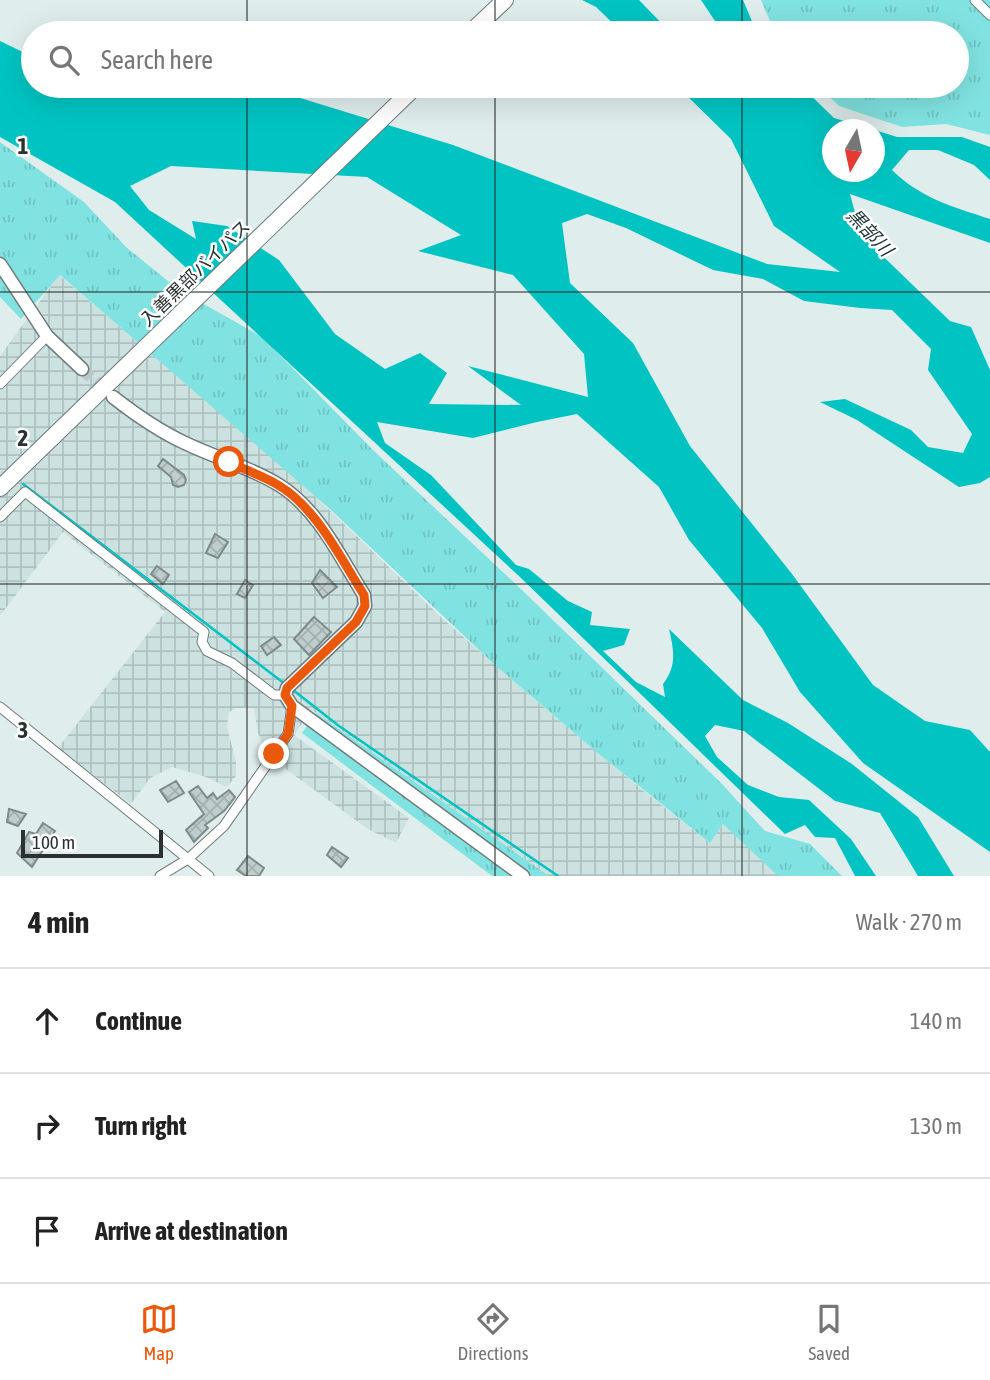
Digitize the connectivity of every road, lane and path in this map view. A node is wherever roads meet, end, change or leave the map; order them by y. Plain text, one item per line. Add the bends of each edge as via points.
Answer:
1 (505, 0) edge
2 (975, 0) edge
3 (990, 15) edge
4 (483, 21) edge
5 (404, 98) edge
6 (0, 264) edge
7 (47, 336) junction
8 (82, 369) tunnel mouth
9 (0, 384) edge
10 (106, 395) junction
11 (0, 488) edge
12 (0, 517) edge
13 (289, 701) junction
14 (0, 707) edge
15 (188, 859) junction
16 (160, 876) edge
17 (209, 876) edge
18 (523, 876) edge

1 - 4 highway
2 - 3 street
5 - 10 highway, 入善黒部バイパス via 142,352
6 - 7 street
7 - 8 street
7 - 9 street
10 - 11 highway, 入善黒部バイパス
10 - 13 street via 185,443 280,486 323,530 364,595 365,606 356,622 287,688
12 - 13 street via 25,492 204,632 202,642 207,651
13 - 15 street via 288,734 224,826
13 - 18 street
14 - 15 street
15 - 16 street
15 - 17 street

